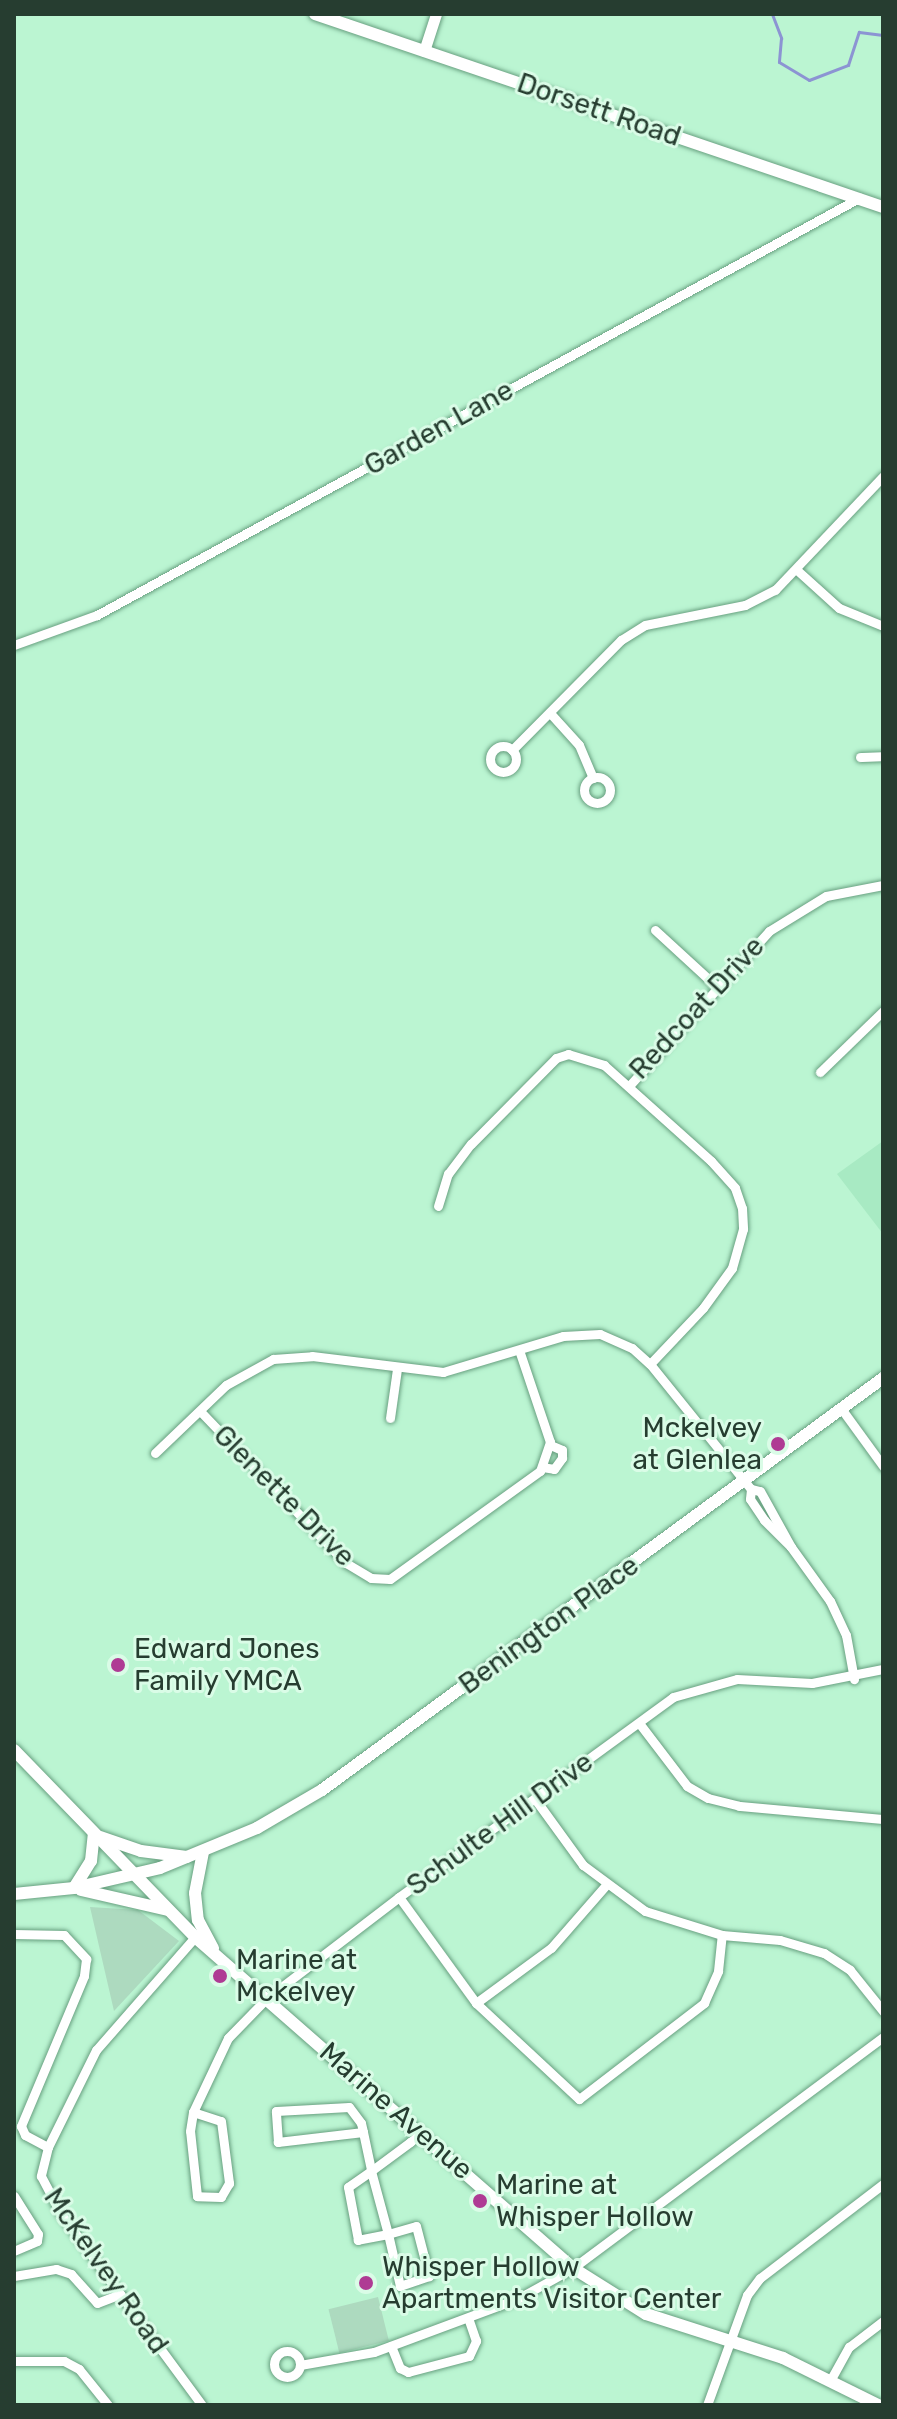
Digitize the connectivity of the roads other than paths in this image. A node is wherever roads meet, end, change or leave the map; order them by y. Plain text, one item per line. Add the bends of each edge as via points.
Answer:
1 (315, 14) edge
2 (436, 14) edge
3 (424, 51) junction
4 (859, 198) junction
5 (883, 207) edge
6 (883, 476) edge
7 (798, 571) junction
8 (883, 626) edge
9 (14, 645) edge
10 (550, 713) junction
11 (512, 750) dead end
12 (883, 756) edge
13 (860, 757) dead end
14 (593, 778) dead end
15 (883, 885) edge
16 (655, 930) dead end
17 (716, 986) junction
18 (883, 1011) edge
19 (820, 1072) dead end
20 (629, 1086) junction
21 (438, 1206) dead end
22 (519, 1350) junction
23 (650, 1364) junction
24 (397, 1369) junction
25 (883, 1378) edge
26 (200, 1411) junction
27 (843, 1411) junction
28 (390, 1418) dead end
29 (550, 1445) junction
30 (155, 1453) dead end
31 (883, 1466) edge
32 (542, 1467) junction
33 (748, 1485) junction
34 (883, 1669) edge
35 (854, 1679) junction
36 (639, 1723) junction
37 (14, 1750) edge
38 (535, 1799) junction
39 (883, 1819) edge
40 (94, 1834) junction
41 (197, 1855) junction
42 (133, 1875) junction
43 (605, 1886) junction
44 (74, 1888) junction
45 (14, 1894) edge
46 (399, 1897) junction
47 (168, 1910) junction
48 (14, 1934) edge
49 (722, 1935) junction
50 (195, 1937) junction
51 (216, 1954) junction
52 (267, 1998) junction
53 (476, 2003) junction
54 (883, 2011) edge
55 (883, 2037) edge
56 (193, 2112) junction
57 (363, 2132) junction
58 (422, 2133) junction
59 (48, 2147) junction
60 (371, 2171) junction
61 (883, 2184) edge
62 (14, 2196) edge
63 (388, 2234) junction
64 (14, 2251) edge
65 (573, 2268) junction
66 (14, 2276) edge
67 (120, 2294) junction
68 (468, 2318) junction
69 (883, 2321) edge
70 (730, 2341) junction
71 (391, 2346) junction
72 (14, 2361) edge
73 (300, 2365) dead end
74 (831, 2379) junction
75 (108, 2405) edge
76 (202, 2405) edge
77 (707, 2405) edge
78 (878, 2405) edge

1 - 3 main road, Dorsett Road
2 - 3 street
3 - 4 main road, Dorsett Road
4 - 5 main road, Dorsett Road
4 - 9 street, Garden Lane via 97,615
6 - 7 street
7 - 8 street via 839,608
7 - 10 street via 745,605 645,625 621,640
10 - 11 street
10 - 14 street via 579,745
12 - 13 street
15 - 17 street, Redcoat Drive via 826,896 799,910 769,931
16 - 17 street
17 - 20 street, Redcoat Drive
18 - 19 street
20 - 21 street, Redcoat Drive via 591,1059 568,1054 556,1058 463,1154 448,1174
20 - 23 street via 735,1188 743,1229 732,1268
22 - 23 street via 563,1336 600,1334 632,1348
22 - 24 street via 464,1369
22 - 29 street
23 - 33 street
24 - 26 street via 312,1356 273,1359 226,1385
24 - 28 street
25 - 27 main road, Benington Place
26 - 30 street
26 - 32 street, Glenette Drive via 346,1563 371,1578 390,1579 403,1572
27 - 31 street
27 - 33 main road, Benington Place
29 - 32 street
29 - 32 street via 562,1450 562,1458 554,1469
33 - 35 street via 773,1509 791,1547 830,1601 846,1635
33 - 41 main road, Benington Place via 322,1790
34 - 35 street, Schulte Hill Drive
35 - 36 street, Schulte Hill Drive via 707,1684 673,1697
36 - 38 street, Schulte Hill Drive
36 - 39 street via 687,1786 716,1801
37 - 40 main road, Marine Avenue
38 - 43 street
38 - 46 street, Schulte Hill Drive
40 - 41 main road via 141,1851
40 - 42 main road, Marine Avenue
40 - 44 main road via 91,1861
41 - 42 main road
41 - 51 main road via 198,1920
42 - 44 main road
42 - 47 main road, Marine Avenue
43 - 49 street via 645,1911
43 - 53 street via 551,1948
44 - 45 main road
44 - 47 main road
46 - 52 street, Schulte Hill Drive
46 - 53 street
47 - 50 main road, Marine Avenue
48 - 59 street via 64,1935 86,1959 84,1976 21,2126 25,2135
49 - 53 street via 718,1971 704,2003 579,2099
49 - 54 street via 780,1940 824,1953 850,1970
50 - 51 main road, Marine Avenue
50 - 59 street, McKelvey Road via 96,2050
51 - 52 main road, Marine Avenue
52 - 56 street, Schulte Hill Drive via 228,2038
52 - 58 main road, Marine Avenue
55 - 65 street
56 - 56 street, Schulte Hill Drive via 221,2121 229,2183 221,2197 197,2196
57 - 57 street via 349,2107 276,2111 278,2142
57 - 60 street
58 - 60 street
58 - 65 main road, Marine Avenue
59 - 67 street, McKelvey Road via 43,2185
60 - 63 street
60 - 63 street via 348,2187 358,2240
61 - 70 street via 760,2278 747,2295
62 - 64 street via 38,2234 37,2241
63 - 63 street via 400,2286 429,2276 416,2226
65 - 68 street
65 - 70 main road, Marine Avenue via 646,2314
66 - 67 street via 56,2269 71,2274 97,2303
67 - 76 street, McKelvey Road
68 - 71 street
68 - 71 street via 476,2341 469,2356 408,2372 400,2368
69 - 74 street via 849,2347
70 - 74 main road, Marine Avenue
70 - 77 street
71 - 73 street
72 - 75 street via 64,2361 79,2369
74 - 78 main road, Marine Avenue

